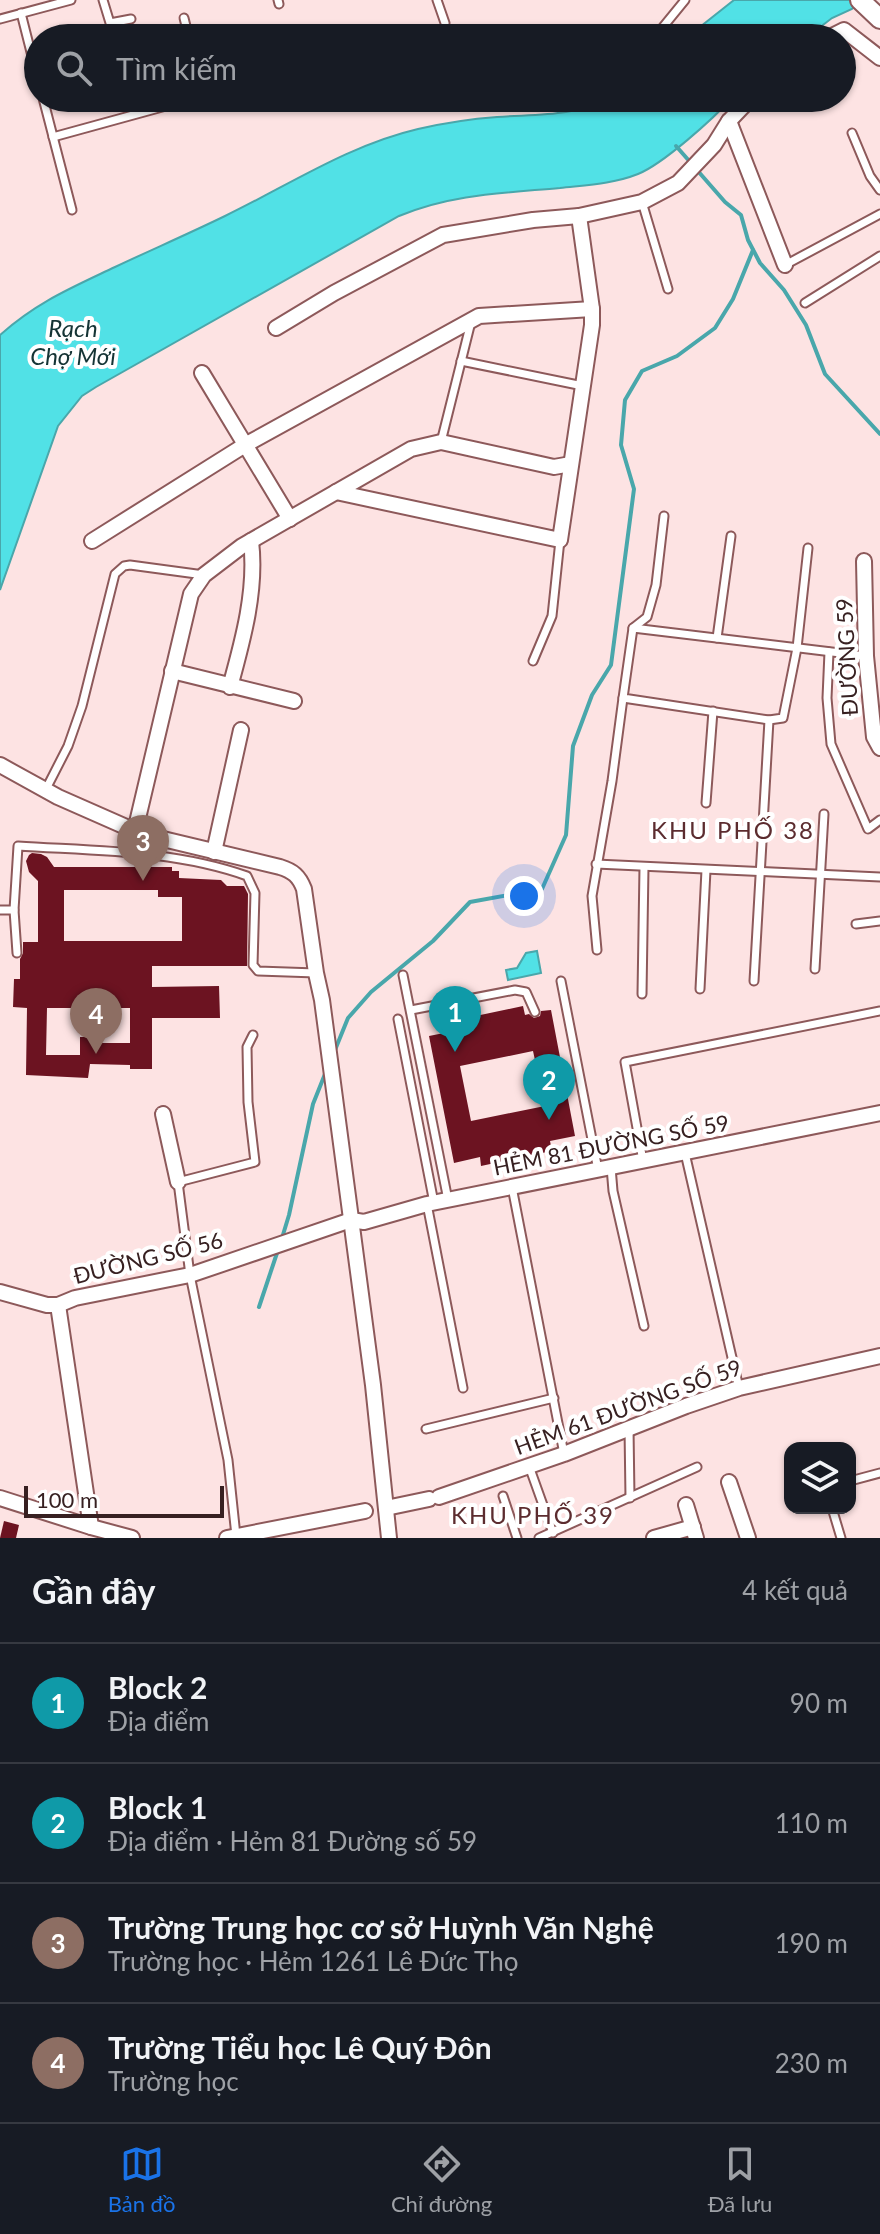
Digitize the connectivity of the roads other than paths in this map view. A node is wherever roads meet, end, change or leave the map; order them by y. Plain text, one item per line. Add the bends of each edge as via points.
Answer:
1 (71, 0) edge
2 (103, 0) edge
3 (437, 0) edge
4 (685, 0) edge
5 (860, 0) edge
6 (21, 13) junction
7 (184, 18) dead end
8 (0, 19) edge
9 (131, 19) dead end
10 (880, 19) edge
11 (445, 23) dead end
12 (186, 24) edge
13 (665, 24) edge
14 (24, 25) edge
15 (856, 39) edge
16 (880, 58) edge
17 (47, 112) edge
18 (144, 112) edge
19 (738, 112) edge
20 (729, 121) junction
21 (852, 133) dead end
22 (53, 137) junction
23 (880, 190) edge
24 (642, 202) junction
25 (72, 210) dead end
26 (880, 214) edge
27 (579, 216) junction
28 (880, 256) edge
29 (785, 265) joint
30 (668, 289) dead end
31 (805, 303) dead end
32 (592, 309) junction
33 (471, 320) junction
34 (276, 328) dead end
35 (461, 361) junction
36 (202, 373) dead end
37 (583, 386) junction
38 (441, 442) junction
39 (245, 445) junction
40 (571, 464) junction
41 (336, 492) junction
42 (664, 516) dead end
43 (290, 519) junction
44 (731, 536) dead end
45 (560, 540) junction
46 (92, 541) dead end
47 (251, 541) junction
48 (808, 548) dead end
49 (864, 561) dead end
50 (204, 575) junction
51 (633, 628) junction
52 (717, 638) junction
53 (797, 648) junction
54 (829, 652) junction
55 (866, 656) junction
56 (533, 661) dead end
57 (172, 671) junction
58 (230, 687) junction
59 (623, 698) junction
60 (294, 701) dead end
61 (713, 711) junction
62 (769, 720) junction
63 (241, 730) dead end
64 (880, 748) edge
65 (0, 765) edge
66 (45, 791) junction
67 (706, 803) dead end
68 (824, 814) dead end
69 (880, 820) edge
70 (135, 831) junction
71 (214, 852) junction
72 (596, 864) junction
73 (644, 867) junction
74 (706, 870) junction
75 (761, 872) junction
76 (821, 875) junction
77 (880, 877) edge
78 (0, 910) edge
79 (14, 910) junction
80 (880, 921) edge
81 (856, 924) dead end
82 (597, 950) dead end
83 (17, 953) dead end
84 (815, 969) dead end
85 (316, 973) junction
86 (403, 975) dead end
87 (561, 981) dead end
88 (754, 981) dead end
89 (700, 989) dead end
90 (642, 994) dead end
91 (411, 1010) junction
92 (880, 1011) edge
93 (535, 1012) dead end
94 (398, 1019) dead end
95 (253, 1035) dead end
96 (880, 1113) edge
97 (163, 1114) dead end
98 (685, 1153) junction
99 (643, 1161) junction
100 (605, 1168) junction
101 (178, 1182) junction
102 (512, 1187) junction
103 (436, 1202) junction
104 (351, 1220) junction
105 (190, 1275) junction
106 (0, 1292) edge
107 (58, 1305) junction
108 (644, 1326) dead end
109 (880, 1356) edge
110 (463, 1388) dead end
111 (739, 1388) junction
112 (554, 1398) junction
113 (629, 1428) junction
114 (426, 1429) dead end
115 (564, 1454) junction
116 (529, 1466) junction
117 (697, 1467) dead end
118 (880, 1474) edge
119 (856, 1480) edge
120 (729, 1482) dead end
121 (503, 1496) dead end
122 (0, 1498) edge
123 (630, 1498) junction
124 (686, 1505) dead end
125 (386, 1508) junction
126 (365, 1511) dead end
127 (834, 1514) edge
128 (91, 1527) junction
129 (553, 1533) junction
130 (695, 1533) edge
131 (115, 1536) edge
132 (233, 1537) edge
133 (132, 1538) edge
134 (389, 1538) edge
135 (517, 1538) edge
136 (539, 1538) edge
137 (654, 1538) edge
138 (748, 1538) edge
139 (841, 1538) edge

1 - 6 lane
2 - 9 lane via 110,23
3 - 11 lane
4 - 13 lane
5 - 10 main road
6 - 8 lane
6 - 14 lane
7 - 12 lane
15 - 16 street
17 - 22 lane
18 - 22 lane
19 - 20 street
20 - 24 street via 678,183
20 - 29 street
21 - 23 lane
22 - 25 lane
24 - 27 street
24 - 30 lane
26 - 29 lane
27 - 32 street
27 - 34 street via 443,235
28 - 31 lane
32 - 33 street
32 - 37 street
33 - 35 lane
33 - 39 street
35 - 37 lane
35 - 38 lane
36 - 39 street
37 - 40 street
38 - 40 street via 554,467
38 - 41 street via 411,449
39 - 43 street
39 - 46 street
40 - 45 street
41 - 43 street
41 - 45 street
42 - 51 lane via 656,585 647,617
43 - 47 street
44 - 52 lane
45 - 56 lane via 552,616
47 - 50 street
47 - 58 street via 251,594
48 - 53 lane
49 - 55 street, ĐƯỜNG 59
50 - 57 street via 191,594
50 - 66 lane via 130,565 115,574 82,706
51 - 52 lane
51 - 59 lane
52 - 53 lane
53 - 54 lane
53 - 62 lane via 783,718
54 - 55 lane
54 - 69 lane via 831,744 868,829
55 - 64 street, ĐƯỜNG 59 via 874,737
57 - 58 street
57 - 70 street
58 - 60 street
59 - 61 lane
59 - 72 lane
61 - 62 lane
61 - 67 lane
62 - 75 lane
63 - 71 street
65 - 66 street
66 - 70 street
68 - 76 lane
70 - 71 street
71 - 85 street via 299,877
72 - 73 lane
72 - 82 lane via 592,896
73 - 74 lane
73 - 90 lane
74 - 75 lane
74 - 89 lane
75 - 76 lane
75 - 88 lane
76 - 77 lane
76 - 84 lane
78 - 79 lane
79 - 83 lane
79 - 85 lane via 18,846 169,856 223,867 247,876 255,893 253,965 258,971
80 - 81 lane
85 - 104 street
86 - 91 lane
87 - 100 lane
91 - 93 lane via 515,990 526,992
91 - 103 lane
92 - 99 lane via 625,1062
94 - 103 lane
95 - 101 lane via 247,1047 255,1162
96 - 98 street, HẺM 81 ĐƯỜNG SỐ 59
97 - 101 street
98 - 99 street, HẺM 81 ĐƯỜNG SỐ 59
98 - 111 lane
99 - 100 street, HẺM 81 ĐƯỜNG SỐ 59
100 - 102 street, HẺM 81 ĐƯỜNG SỐ 59
100 - 108 lane
101 - 105 lane
102 - 103 street, HẺM 81 ĐƯỜNG SỐ 59
102 - 112 lane
103 - 104 street, HẺM 81 ĐƯỜNG SỐ 59 via 364,1222
103 - 110 lane
104 - 105 street, ĐƯỜNG SỐ 56
104 - 125 street
105 - 107 street, ĐƯỜNG SỐ 56
105 - 132 lane via 228,1460
106 - 107 street, ĐƯỜNG SỐ 56
107 - 128 street
109 - 111 street, HẺM 61 ĐƯỜNG SỐ 59
111 - 113 street, HẺM 61 ĐƯỜNG SỐ 59
112 - 114 lane
112 - 115 lane
113 - 115 street, HẺM 61 ĐƯỜNG SỐ 59
113 - 123 lane
115 - 116 street, HẺM 61 ĐƯỜNG SỐ 59
116 - 125 street, HẺM 61 ĐƯỜNG SỐ 59
116 - 129 lane
117 - 123 lane
118 - 119 lane
120 - 138 street
121 - 135 lane
122 - 128 street
123 - 129 lane
124 - 130 street
125 - 134 street
126 - 132 street
127 - 139 lane
128 - 131 street
129 - 136 lane
130 - 137 street
131 - 133 street

